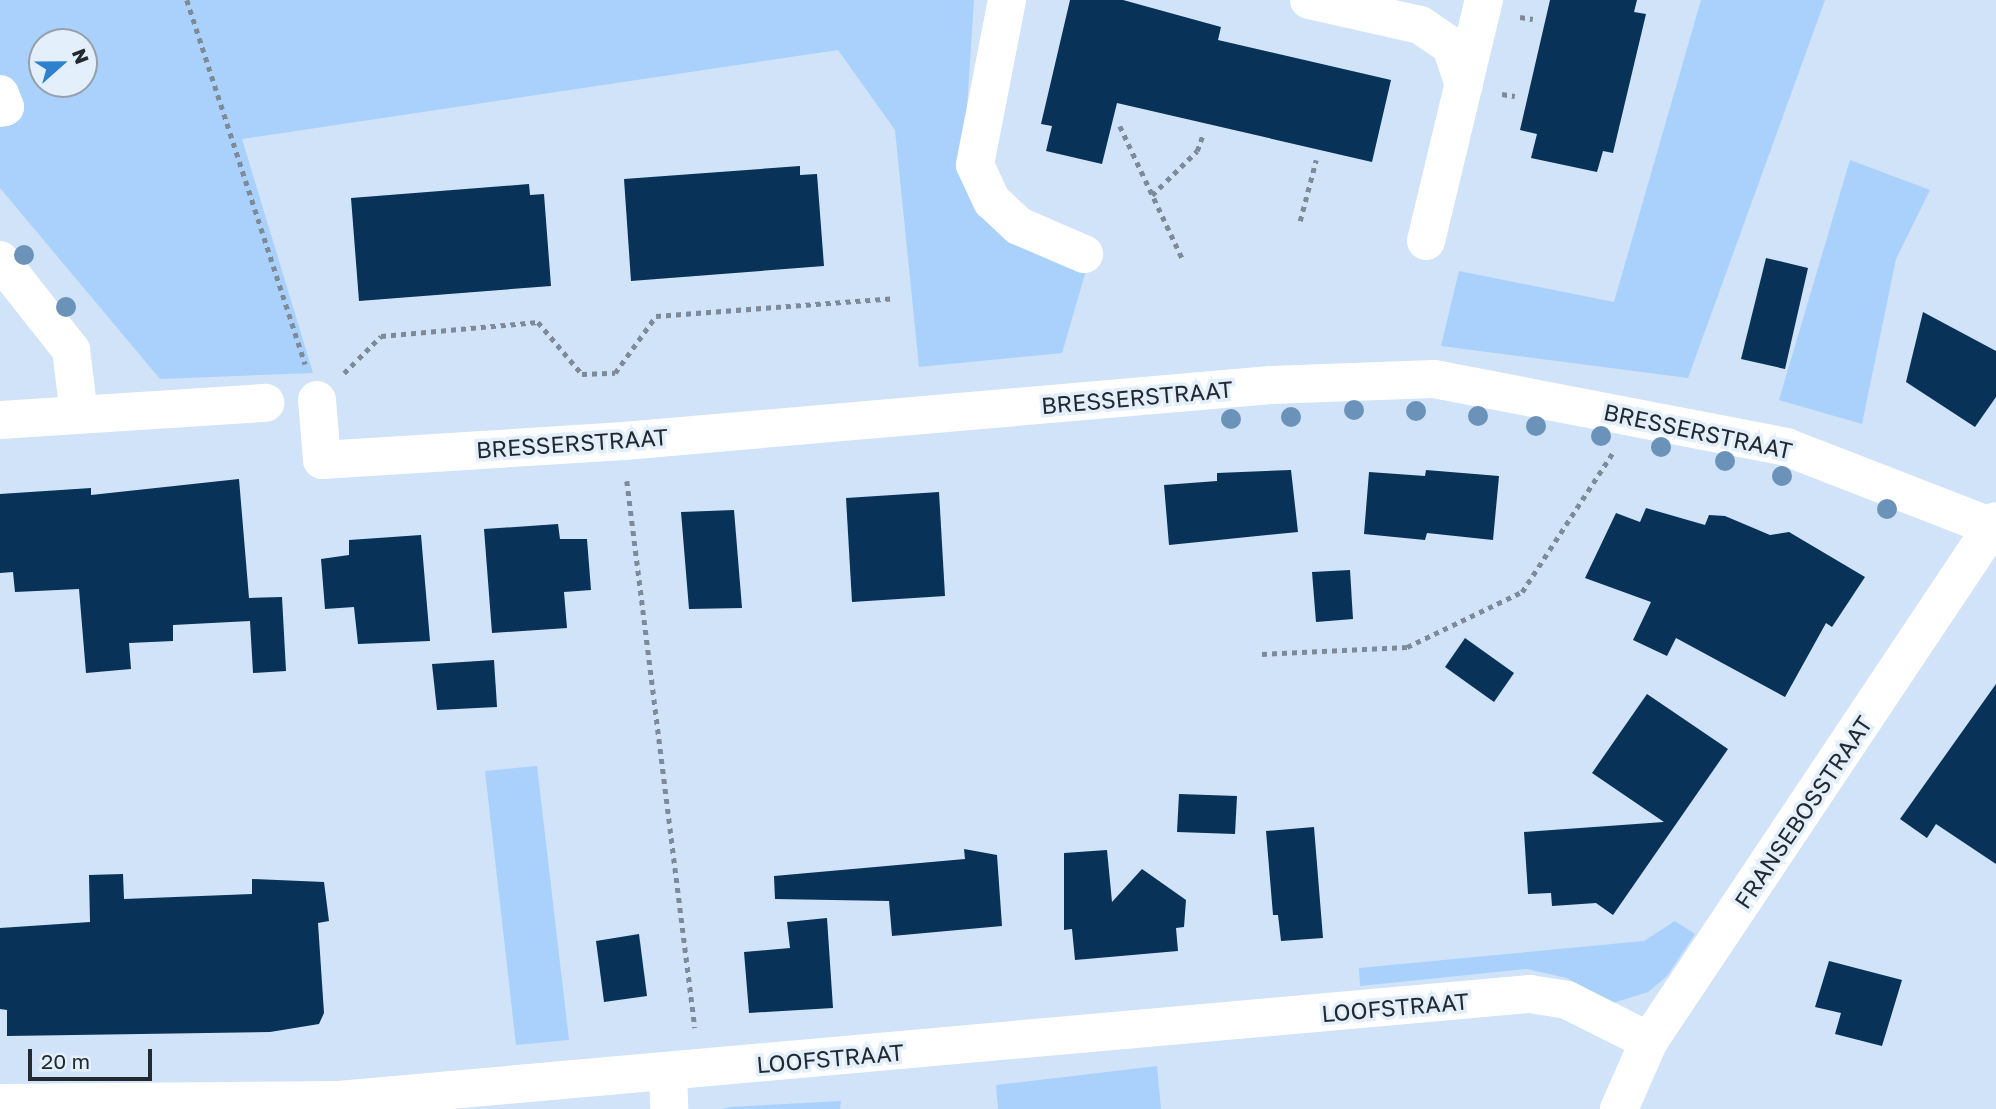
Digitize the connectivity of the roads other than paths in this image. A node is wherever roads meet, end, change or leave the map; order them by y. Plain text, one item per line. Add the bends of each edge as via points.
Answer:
1 (1007, 0) edge
2 (1309, 0) edge
3 (1484, 0) edge
4 (1464, 85) junction
5 (0, 94) edge
6 (0, 108) edge
7 (1426, 242) dead end
8 (1084, 254) dead end
9 (0, 260) edge
10 (312, 385) road end
11 (265, 402) dead end
12 (79, 414) junction
13 (0, 420) edge
14 (1994, 524) edge
15 (1649, 1041) junction
16 (669, 1091) edge
17 (0, 1103) edge
18 (1619, 1109) edge

1 - 8 street via 975,166 992,201 1020,226
2 - 4 street via 1420,25 1451,46
3 - 4 street
4 - 7 street
5 - 6 street via 5,107
9 - 12 street via 71,350
10 - 14 street, BRESSERSTRAAT via 322,460 624,441 1271,385 1434,379 1786,447
11 - 12 street
12 - 13 street
14 - 15 street, FRANSEBOSSTRAAT
15 - 16 street, LOOFSTRAAT via 1567,1000 1530,994
15 - 18 street, FRANSEBOSSTRAAT
16 - 17 street, LOOFSTRAAT

